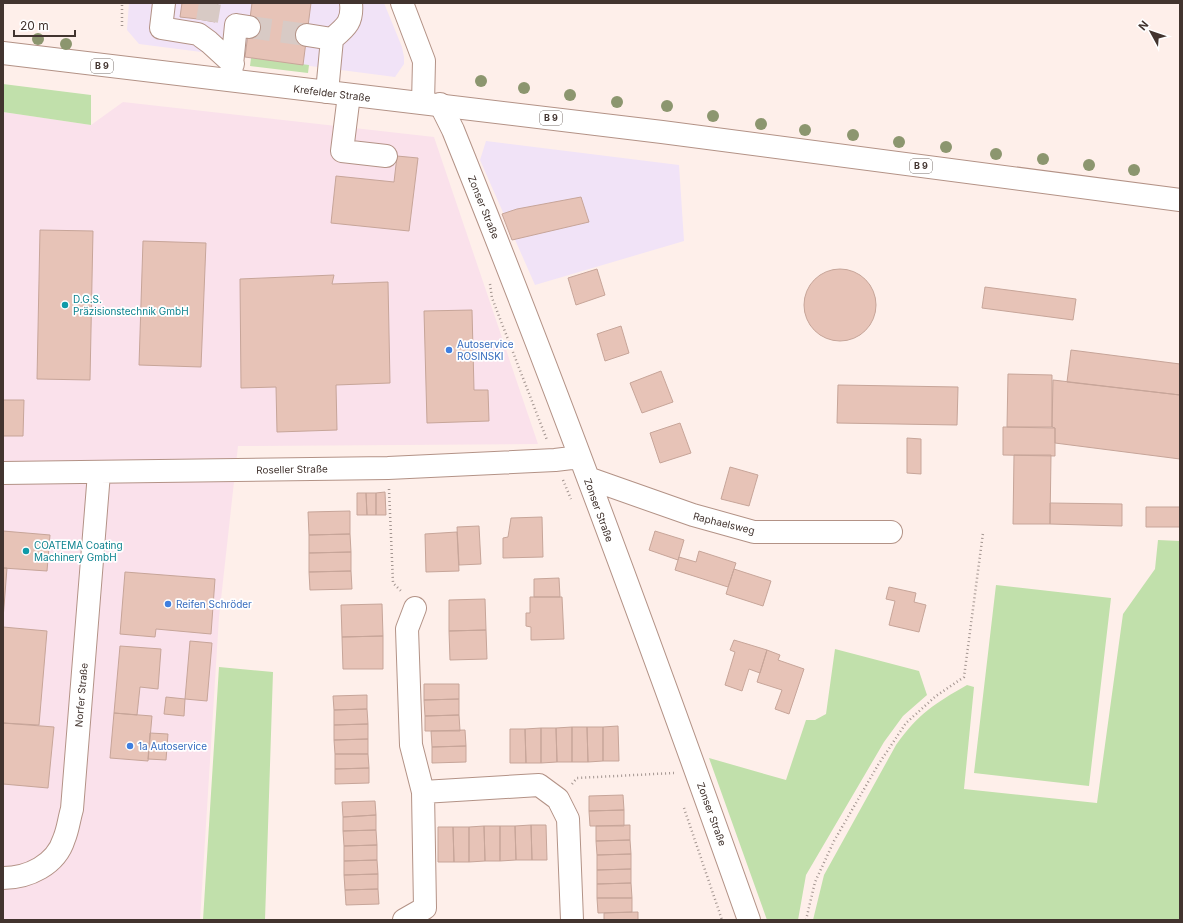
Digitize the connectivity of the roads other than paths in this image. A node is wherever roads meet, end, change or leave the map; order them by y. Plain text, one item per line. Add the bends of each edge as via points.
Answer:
1 (164, 3) edge
2 (402, 3) edge
3 (342, 5) edge
4 (249, 27) tunnel mouth
5 (307, 35) tunnel mouth
6 (332, 39) junction
7 (3, 53) edge
8 (232, 72) junction
9 (327, 92) junction
10 (349, 95) junction
11 (431, 103) junction
12 (386, 156) dead end
13 (1180, 200) edge
14 (580, 457) junction
15 (3, 473) edge
16 (99, 473) junction
17 (588, 478) junction
18 (891, 532) dead end
19 (415, 608) road end
20 (423, 792) junction
21 (3, 878) edge
22 (425, 914) edge
23 (404, 920) edge
24 (572, 920) edge
25 (749, 920) edge

1 - 8 street via 161,28 198,34 208,31
2 - 11 street via 424,61
3 - 6 street via 352,15 346,27
4 - 8 street via 236,25
5 - 6 street
6 - 9 street
7 - 8 street, Krefelder Straße / B 9
8 - 9 street, Krefelder Straße / B 9
9 - 10 street, Krefelder Straße / B 9
10 - 11 street, Krefelder Straße / B 9
10 - 12 street via 342,151
11 - 13 street, Krefelder Straße / B 9
11 - 14 street, Zonser Straße via 453,130 517,289
14 - 16 street, Roseller Straße via 388,468
14 - 17 street, Zonser Straße
15 - 16 street, Roseller Straße
16 - 21 street, Norfer Straße via 72,809 64,841 52,859 38,871 15,878
17 - 18 street, Raphaelsweg via 693,515 754,532
17 - 25 street, Zonser Straße
19 - 20 street via 407,630 411,744
20 - 22 street
20 - 24 street via 539,785 558,799 568,819
22 - 23 street

